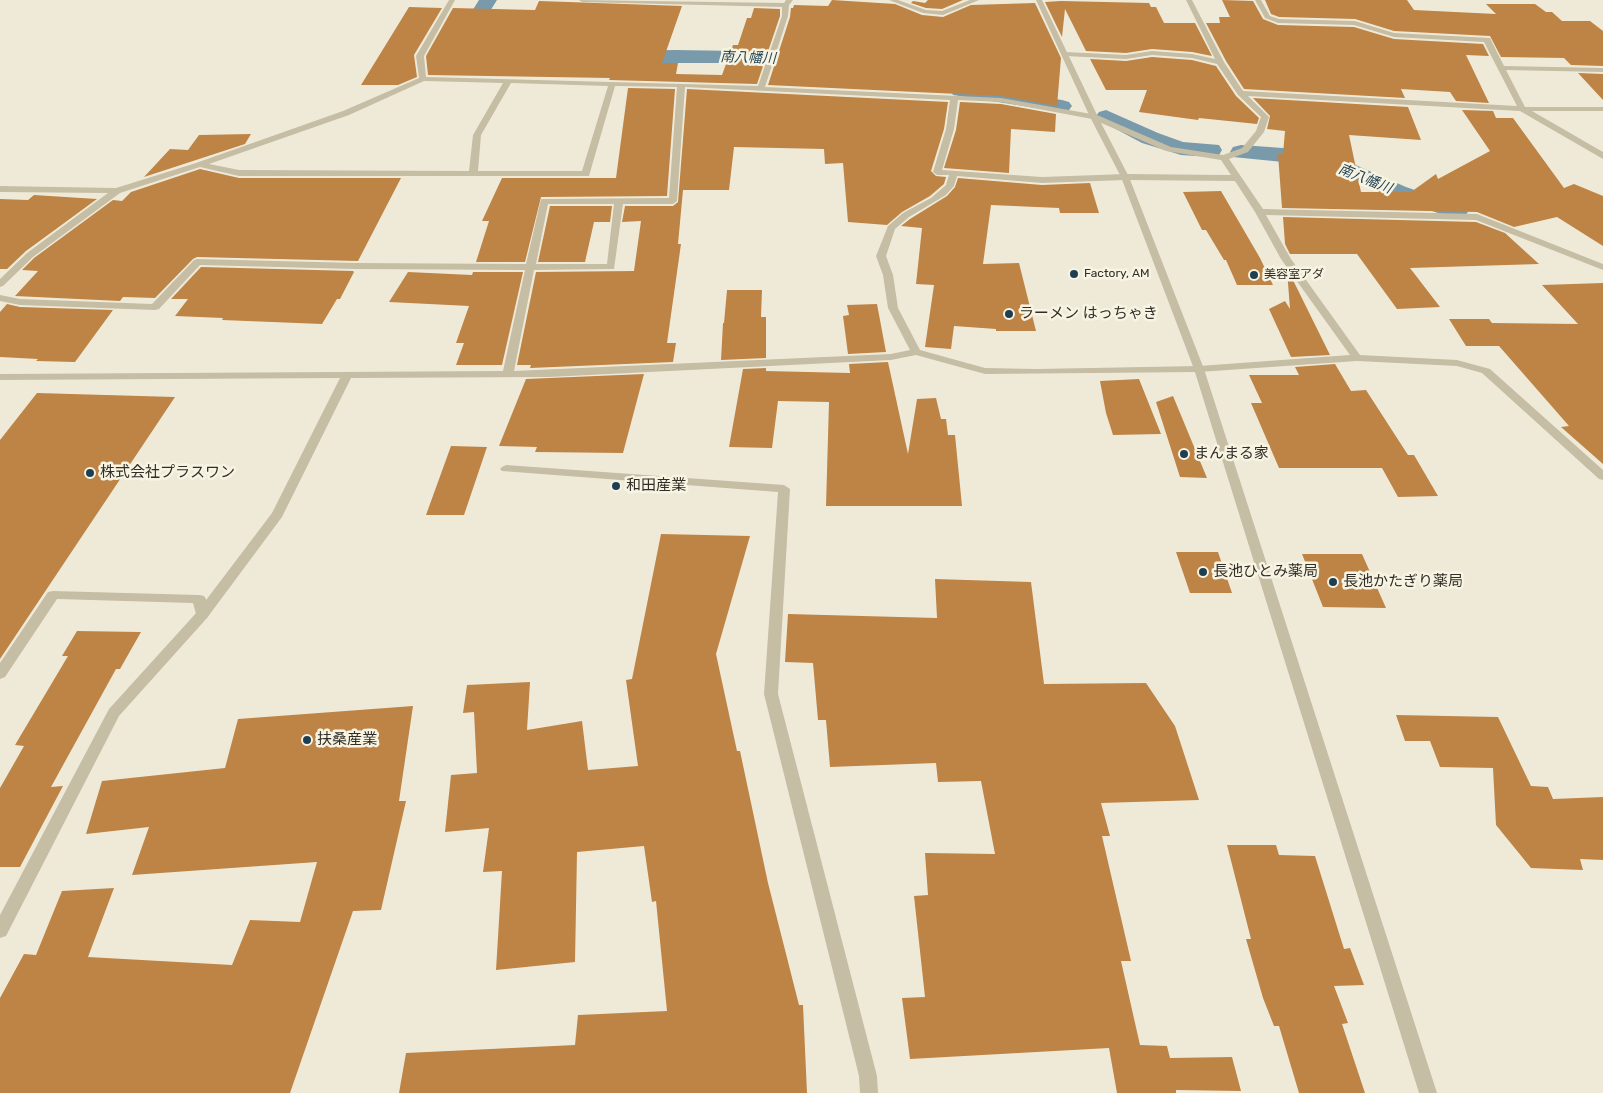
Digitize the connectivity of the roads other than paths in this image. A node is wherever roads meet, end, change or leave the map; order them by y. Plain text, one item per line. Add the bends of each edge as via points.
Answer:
1 (452, 0) edge
2 (582, 0) edge
3 (892, 0) edge
4 (976, 0) edge
5 (1040, 0) edge
6 (1189, 0) edge
7 (1258, 0) edge
8 (788, 3) edge
9 (1064, 54) junction
10 (1220, 62) junction
11 (1501, 68) junction
12 (1603, 70) edge
13 (423, 79) junction
14 (509, 80) junction
15 (612, 84) junction
16 (681, 85) junction
17 (761, 88) junction
18 (1241, 93) junction
19 (954, 97) junction
20 (1522, 109) junction
21 (1603, 109) edge
22 (1094, 117) junction
23 (1603, 156) edge
24 (1224, 158) junction
25 (199, 165) junction
26 (473, 174) junction
27 (953, 175) junction
28 (1125, 177) junction
29 (1238, 178) junction
30 (0, 189) edge
31 (117, 190) junction
32 (619, 200) junction
33 (1260, 212) junction
34 (1603, 267) edge
35 (530, 268) junction
36 (0, 284) edge
37 (0, 298) edge
38 (916, 352) junction
39 (1357, 358) junction
40 (1199, 369) junction
41 (508, 372) junction
42 (348, 374) junction
43 (0, 377) edge
44 (506, 469) dead end
45 (1603, 476) edge
46 (202, 615) junction
47 (0, 674) edge
48 (0, 931) edge
49 (869, 1093) edge
50 (1428, 1093) edge

1 - 13 street via 420,56
2 - 8 street
3 - 4 street via 924,12 943,12
5 - 9 street
6 - 10 street
7 - 11 street via 1267,17 1278,20 1356,23 1394,35 1486,40
8 - 17 street
9 - 10 street via 1126,57 1152,53
9 - 22 street
10 - 18 street
11 - 12 street
11 - 20 street
13 - 14 street
13 - 25 street via 346,113
14 - 15 street
14 - 26 street via 477,135
15 - 16 street
15 - 26 street via 586,174
16 - 17 street
16 - 32 street via 673,201
17 - 19 street
18 - 20 street
18 - 24 street via 1265,117 1260,132 1245,150
19 - 22 street via 1010,102
19 - 27 street via 950,129 937,172
20 - 21 street
20 - 23 street
22 - 24 street via 1170,149
22 - 28 street
24 - 29 street
25 - 26 street via 240,173
25 - 31 street
27 - 28 street via 1042,180
27 - 38 street via 950,186 891,228 880,256 888,274 893,308
28 - 29 street
28 - 40 street
29 - 33 street
30 - 31 street
31 - 36 street via 30,255
32 - 35 street via 544,201
32 - 35 street via 611,267
33 - 34 street via 1476,217
33 - 39 street via 1286,259
35 - 37 street via 197,262 154,307 20,302
35 - 41 street
38 - 40 street via 985,371
38 - 41 street via 891,357 549,374
39 - 40 street
39 - 45 street via 1457,363 1486,371
40 - 50 street
41 - 42 street
42 - 43 street
42 - 46 street via 278,514
44 - 49 street via 784,489 770,694 868,1076
46 - 47 street via 199,599 53,595
46 - 48 street via 114,713

